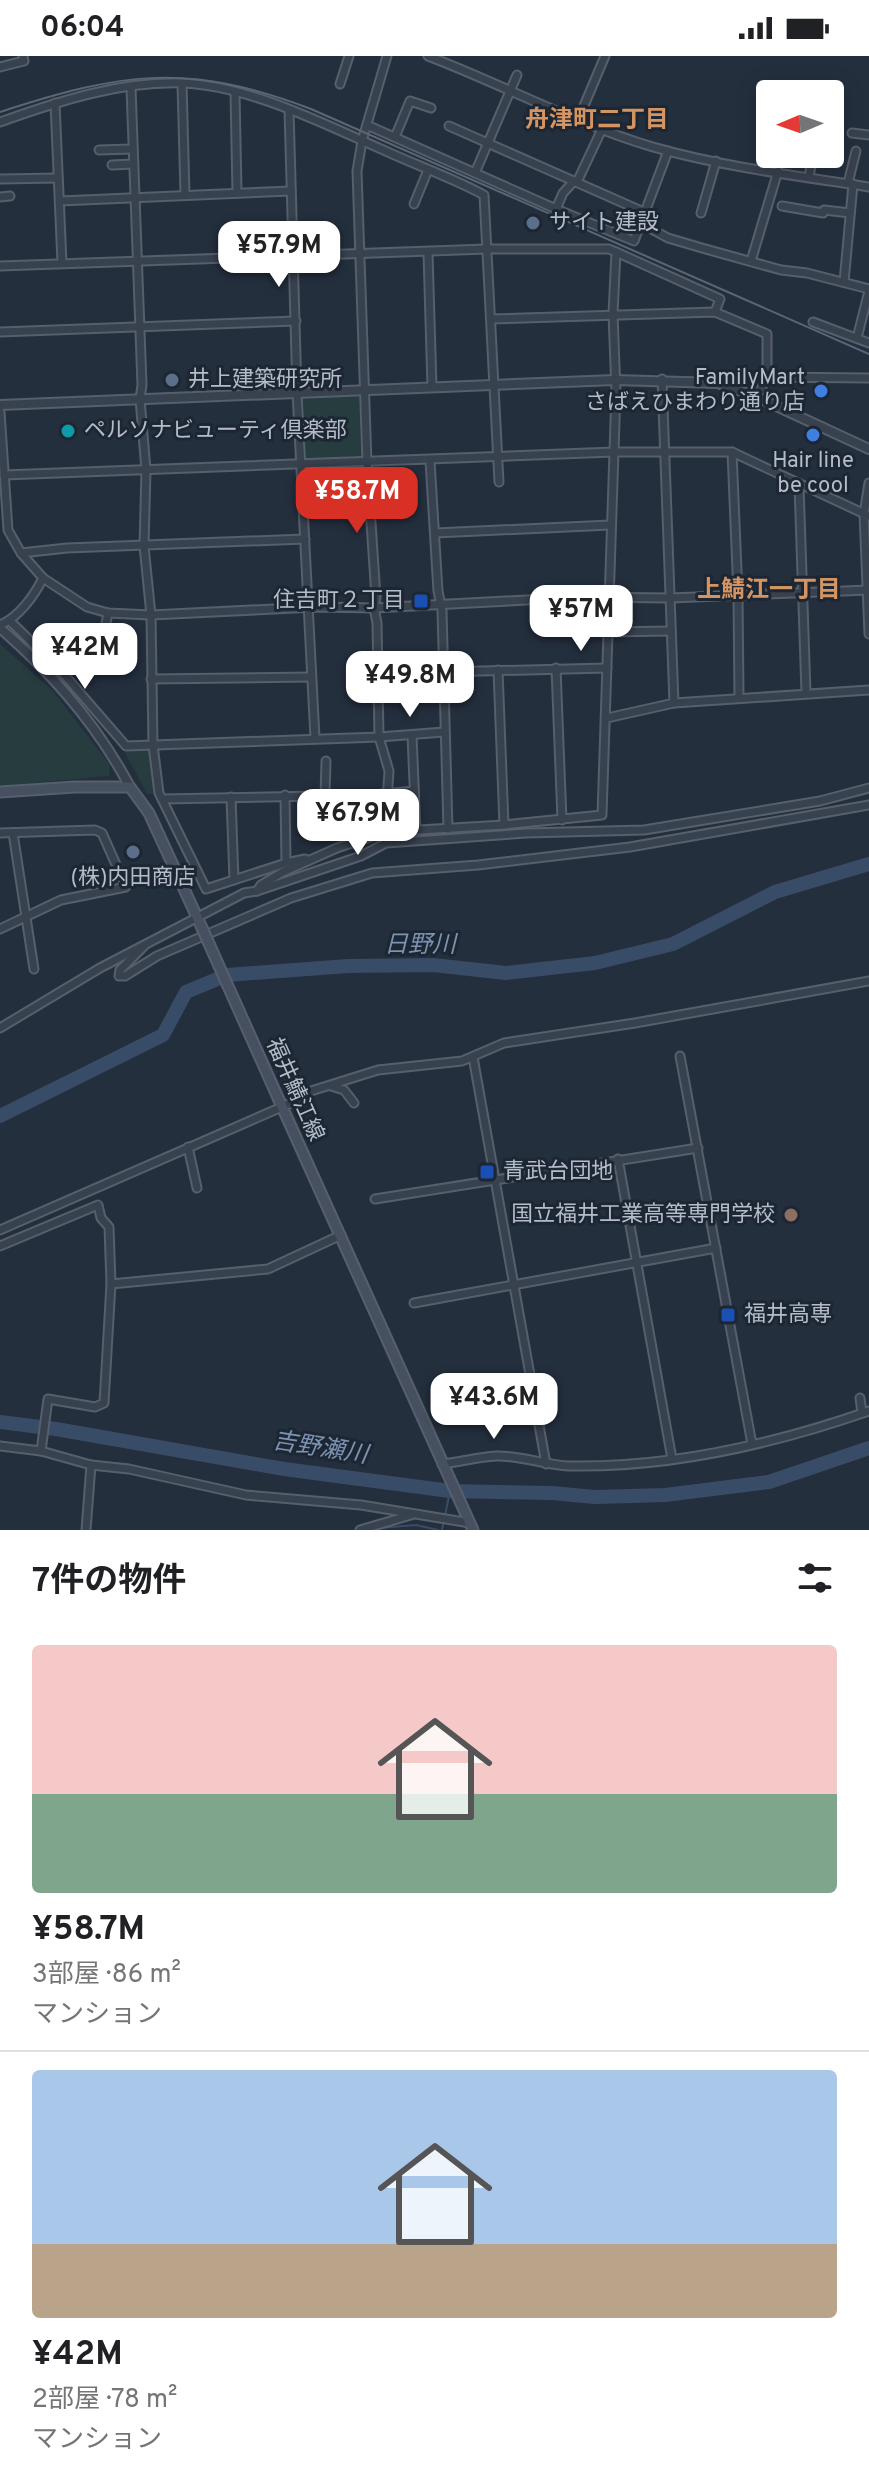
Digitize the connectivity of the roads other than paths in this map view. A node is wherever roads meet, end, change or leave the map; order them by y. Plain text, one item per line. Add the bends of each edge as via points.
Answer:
1 (23, 56) edge
2 (349, 56) edge
3 (387, 56) edge
4 (428, 56) edge
5 (460, 56) edge
6 (605, 56) edge
7 (0, 67) edge
8 (456, 67) junction
9 (517, 75) dead end
10 (182, 83) junction
11 (340, 84) dead end
12 (131, 88) junction
13 (509, 90) junction
14 (235, 93) junction
15 (55, 103) junction
16 (431, 108) dead end
17 (289, 110) junction
18 (578, 120) junction
19 (0, 122) edge
20 (367, 125) junction
21 (449, 126) dead end
22 (602, 129) junction
23 (852, 133) dead end
24 (869, 135) edge
25 (395, 137) junction
26 (362, 141) junction
27 (489, 144) junction
28 (132, 149) junction
29 (99, 150) dead end
30 (668, 151) junction
31 (856, 151) dead end
32 (716, 161) junction
33 (133, 164) junction
34 (112, 165) dead end
35 (811, 168) edge
36 (428, 170) junction
37 (778, 171) junction
38 (475, 173) junction
39 (809, 177) junction
40 (58, 178) junction
41 (0, 179) edge
42 (575, 182) junction
43 (850, 184) junction
44 (869, 187) edge
45 (291, 191) junction
46 (237, 193) junction
47 (185, 195) junction
48 (10, 196) dead end
49 (0, 197) edge
50 (135, 197) junction
51 (60, 201) junction
52 (414, 204) dead end
53 (782, 206) dead end
54 (556, 209) junction
55 (646, 213) junction
56 (701, 213) dead end
57 (850, 213) junction
58 (642, 224) junction
59 (487, 249) junction
60 (616, 252) junction
61 (428, 253) junction
62 (360, 254) junction
63 (293, 255) junction
64 (751, 261) junction
65 (136, 262) junction
66 (62, 263) junction
67 (0, 266) edge
68 (844, 282) junction
69 (869, 290) edge
70 (715, 312) junction
71 (613, 314) junction
72 (491, 319) junction
73 (296, 321) junction
74 (813, 322) dead end
75 (139, 328) junction
76 (0, 332) edge
77 (857, 338) junction
78 (869, 343) edge
79 (767, 377) junction
80 (869, 378) edge
81 (662, 379) junction
82 (615, 380) junction
83 (494, 385) junction
84 (432, 387) junction
85 (365, 390) junction
86 (297, 392) junction
87 (757, 397) junction
88 (140, 399) junction
89 (0, 405) edge
90 (0, 412) edge
91 (869, 449) edge
92 (665, 451) junction
93 (614, 452) junction
94 (732, 452) junction
95 (498, 457) junction
96 (430, 461) junction
97 (367, 463) junction
98 (301, 464) junction
99 (146, 470) junction
100 (4, 475) junction
101 (499, 482) dead end
102 (869, 483) edge
103 (799, 485) junction
104 (866, 515) edge
105 (610, 525) junction
106 (435, 533) junction
107 (305, 539) junction
108 (144, 546) junction
109 (21, 553) junction
110 (43, 578) junction
111 (868, 590) edge
112 (802, 591) junction
113 (738, 594) junction
114 (609, 598) junction
115 (670, 598) junction
116 (439, 603) junction
117 (309, 608) junction
118 (374, 608) junction
119 (108, 613) junction
120 (151, 615) junction
121 (10, 621) junction
122 (0, 626) edge
123 (671, 631) junction
124 (608, 632) junction
125 (869, 634) edge
126 (100, 654) dead end
127 (556, 668) junction
128 (607, 668) junction
129 (498, 670) junction
130 (442, 672) junction
131 (311, 677) junction
132 (151, 679) junction
133 (869, 690) edge
134 (806, 693) junction
135 (739, 697) junction
136 (674, 703) junction
137 (607, 718) junction
138 (444, 732) junction
139 (412, 735) junction
140 (379, 737) junction
141 (315, 738) junction
142 (153, 745) junction
143 (326, 761) dead end
144 (130, 787) junction
145 (869, 788) edge
146 (414, 791) junction
147 (0, 792) edge
148 (386, 792) junction
149 (285, 795) junction
150 (325, 795) junction
151 (231, 797) junction
152 (163, 799) junction
153 (869, 805) edge
154 (562, 820) junction
155 (504, 825) junction
156 (448, 829) junction
157 (416, 830) junction
158 (385, 832) junction
159 (0, 833) edge
160 (13, 833) junction
161 (319, 857) junction
162 (286, 863) junction
163 (234, 880) junction
164 (257, 891) junction
165 (26, 916) junction
166 (197, 916) junction
167 (0, 929) edge
168 (150, 941) junction
169 (34, 969) dead end
170 (869, 981) edge
171 (0, 1028) edge
172 (680, 1056) dead end
173 (473, 1057) junction
174 (329, 1085) junction
175 (281, 1103) junction
176 (354, 1103) dead end
177 (188, 1147) junction
178 (698, 1148) junction
179 (618, 1159) junction
180 (495, 1179) junction
181 (197, 1188) dead end
182 (375, 1199) dead end
183 (0, 1230) edge
184 (341, 1235) junction
185 (0, 1246) edge
186 (716, 1248) junction
187 (637, 1263) junction
188 (111, 1284) junction
189 (513, 1285) junction
190 (414, 1303) dead end
191 (860, 1398) dead end
192 (866, 1412) edge
193 (752, 1444) junction
194 (0, 1446) edge
195 (41, 1451) junction
196 (672, 1459) junction
197 (546, 1464) junction
198 (91, 1465) junction
199 (443, 1468) junction
200 (413, 1515) junction
201 (470, 1523) edge
202 (86, 1530) edge
203 (360, 1530) edge

1 - 7 street via 24,61
2 - 11 street
3 - 20 street
4 - 8 street
5 - 8 street
6 - 18 street
8 - 13 street
9 - 13 street
10 - 12 street
10 - 14 street
10 - 47 street
12 - 15 street
12 - 28 street
13 - 18 street
13 - 27 street
14 - 17 street
14 - 46 street
15 - 19 street
15 - 40 street
16 - 25 street via 410,101
17 - 26 street
17 - 45 street
18 - 22 street
20 - 25 street
20 - 26 street
21 - 27 street
22 - 30 street
22 - 42 street
23 - 24 street
25 - 38 street
26 - 36 street
26 - 62 street via 357,171
27 - 38 street
27 - 42 street
28 - 29 street
28 - 33 street
30 - 32 street
30 - 55 street
31 - 43 street
32 - 37 street
32 - 56 street
33 - 34 street
33 - 50 street
35 - 39 street
36 - 52 street
36 - 59 street via 484,195
37 - 39 street
37 - 64 street
38 - 54 street
39 - 43 street
40 - 41 street
40 - 51 street
42 - 54 street
42 - 55 street
43 - 44 street
43 - 57 street
45 - 46 street
45 - 63 street
46 - 47 street
47 - 50 street
48 - 49 street
50 - 51 street
50 - 65 street
51 - 66 street
53 - 57 street via 822,217 824,210
54 - 58 street via 634,241
55 - 58 street
57 - 68 street
58 - 64 street via 677,241
59 - 60 street
59 - 61 street
59 - 72 street
60 - 70 street via 720,299
60 - 71 street
61 - 62 street
61 - 84 street
62 - 63 street
62 - 85 street
63 - 65 street
63 - 73 street
64 - 68 street
65 - 66 street
65 - 75 street
66 - 67 street
68 - 69 street
69 - 77 street
70 - 71 street
70 - 79 street via 767,334
71 - 72 street
71 - 82 street
72 - 83 street
73 - 75 street
73 - 86 street
74 - 77 street
75 - 76 street
75 - 88 street
77 - 78 street
79 - 80 street
79 - 87 street
81 - 82 street
81 - 87 street via 718,383
81 - 92 street
82 - 83 street
82 - 93 street
83 - 84 street
83 - 95 street
84 - 85 street
85 - 86 street
85 - 97 street
86 - 88 street
86 - 98 street
87 - 91 street
88 - 89 street
88 - 99 street
90 - 100 street
92 - 93 street
92 - 94 street
92 - 115 street
93 - 95 street
93 - 105 street
94 - 103 street
94 - 113 street
95 - 96 street
95 - 101 street
96 - 97 street
96 - 106 street
97 - 98 street
97 - 118 street
98 - 99 street
98 - 107 street
99 - 100 street
99 - 108 street
100 - 109 street via 8,530
102 - 104 street
103 - 104 street
103 - 112 street
104 - 111 street
105 - 106 street
105 - 114 street
106 - 116 street
107 - 108 street
107 - 117 street
108 - 109 street
108 - 120 street
109 - 110 street
110 - 119 street via 87,607
110 - 121 street
111 - 112 street
111 - 125 street
112 - 113 street
112 - 134 street
113 - 115 street
113 - 135 street
114 - 115 street
114 - 116 street
114 - 124 street
115 - 123 street
116 - 118 street
116 - 130 street
117 - 118 street
117 - 120 street
117 - 131 street
118 - 140 street
119 - 120 street
119 - 126 street
120 - 132 street
121 - 122 street
121 - 142 street via 126,746
122 - 144 street via 74,703
123 - 124 street
123 - 136 street
124 - 128 street
127 - 128 street
127 - 129 street
127 - 154 street
128 - 137 street
129 - 130 street
129 - 155 street
130 - 138 street
131 - 132 street
131 - 141 street
132 - 142 street
133 - 134 street
134 - 135 street
135 - 136 street
136 - 137 street
137 - 154 street via 602,815
138 - 139 street
138 - 156 street
139 - 140 street
139 - 146 street
140 - 141 street
140 - 148 street via 389,771
141 - 142 street
142 - 152 street
143 - 150 street
144 - 147 main road
144 - 166 main road, 福井鯖江線 via 149,813
145 - 164 street via 644,830 386,843
146 - 148 street
146 - 157 street
148 - 150 street
148 - 158 street
149 - 150 street
149 - 151 street
149 - 162 street
151 - 152 street
151 - 163 street
152 - 163 street via 206,889
153 - 168 street via 630,847 372,873 291,898 119,976
154 - 155 street
155 - 156 street
156 - 157 street
157 - 158 street
158 - 161 street
159 - 160 street
160 - 165 street
160 - 165 street via 102,833 126,887 75,895
161 - 162 street
161 - 164 street via 283,872
162 - 163 street
164 - 166 street
165 - 167 street
165 - 169 street
166 - 168 street
166 - 175 main road, 福井鯖江線, bridge
168 - 171 street
170 - 173 street via 504,1043
172 - 178 street
173 - 174 street via 378,1070
173 - 180 street
174 - 175 street
174 - 176 street via 344,1090
175 - 177 street
175 - 184 main road, 福井鯖江線
177 - 181 street
177 - 183 street
178 - 179 street
178 - 186 street
179 - 180 street
179 - 187 street
180 - 182 street
180 - 189 street
184 - 188 street via 268,1269
184 - 199 main road, 福井鯖江線
185 - 188 street via 98,1205 109,1227
186 - 187 street
186 - 193 street
187 - 189 street
187 - 196 street
188 - 195 street via 104,1403 95,1407 48,1399
189 - 190 street
189 - 197 street
191 - 192 street
192 - 193 street
193 - 196 street
194 - 195 street
195 - 198 street
196 - 197 street
197 - 199 street via 499,1456
198 - 200 street via 246,1495
198 - 202 street
199 - 201 main road, 福井鯖江線
200 - 201 street
200 - 203 street

